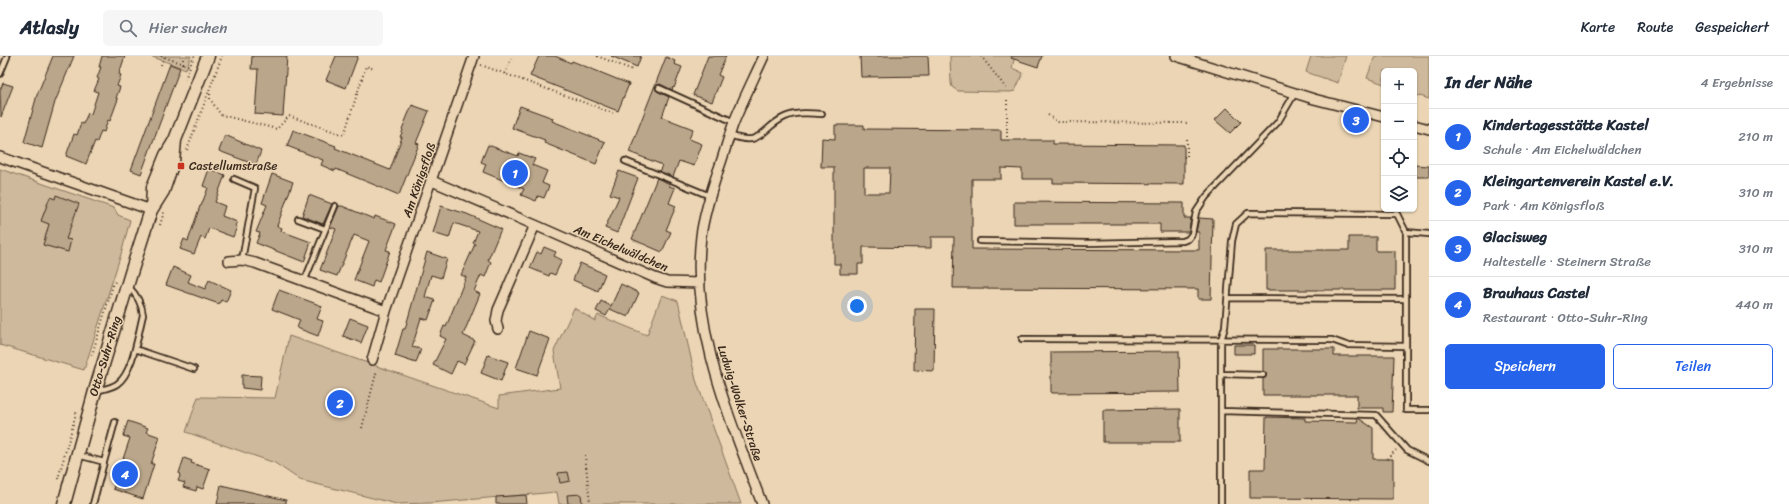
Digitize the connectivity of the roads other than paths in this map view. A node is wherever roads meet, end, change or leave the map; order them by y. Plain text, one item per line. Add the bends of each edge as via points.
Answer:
1 (208, 56) edge
2 (764, 56) edge
3 (1176, 56) edge
4 (1210, 56) edge
5 (7, 57) edge
6 (473, 59) edge
7 (1208, 66) junction
8 (0, 74) edge
9 (660, 88) dead end
10 (1295, 93) junction
11 (822, 114) dead end
12 (1381, 116) edge
13 (734, 122) junction
14 (1417, 126) edge
15 (1429, 129) edge
16 (730, 135) junction
17 (0, 156) edge
18 (625, 161) dead end
19 (234, 179) dead end
20 (432, 181) junction
21 (710, 196) junction
22 (335, 206) dead end
23 (151, 210) junction
24 (298, 219) dead end
25 (535, 224) junction
26 (325, 229) junction
27 (1406, 232) junction
28 (1429, 234) edge
29 (980, 241) dead end
30 (242, 260) junction
31 (229, 261) dead end
32 (304, 282) junction
33 (700, 283) junction
34 (127, 285) junction
35 (1228, 298) junction
36 (1406, 299) junction
37 (386, 311) junction
38 (498, 329) dead end
39 (1022, 339) dead end
40 (1221, 340) junction
41 (1406, 346) junction
42 (135, 349) junction
43 (372, 360) road end
44 (194, 369) dead end
45 (1221, 374) junction
46 (1263, 375) dead end
47 (95, 391) junction
48 (1429, 410) edge
49 (1221, 411) junction
50 (114, 422) dead end
51 (77, 455) junction
52 (1429, 461) edge
53 (104, 462) junction
54 (64, 504) edge
55 (93, 504) edge
56 (762, 504) edge
57 (1221, 504) edge

1 - 23 street, Otto-Suhr-Ring via 175,140 153,187
2 - 13 street, Ludwig-Wolker-Straße
3 - 7 street
4 - 7 street
5 - 8 lane
6 - 20 street, Am Königsfloß
7 - 10 street
9 - 13 lane
10 - 12 street
10 - 29 lane via 1278,122 1203,200 1188,239 1087,243
11 - 16 lane via 791,115 765,133 751,139 742,140
13 - 16 street, Ludwig-Wolker-Straße
14 - 15 street
16 - 21 street, Ludwig-Wolker-Straße
17 - 23 street
18 - 21 lane
19 - 30 lane via 256,188
20 - 25 street, Am Eichelwäldchen
20 - 37 street, Am Königsfloß
21 - 33 street, Ludwig-Wolker-Straße via 702,234
22 - 26 lane
23 - 34 street, Otto-Suhr-Ring
24 - 26 lane
25 - 33 street, Am Eichelwäldchen via 667,282
25 - 38 street via 498,310
26 - 32 lane
27 - 28 lane
27 - 35 lane via 1397,214 1248,213 1236,224 1232,241
27 - 36 lane
30 - 31 street
30 - 32 street
32 - 37 street
33 - 56 street, Ludwig-Wolker-Straße via 703,316 713,366
34 - 42 lane via 136,294 143,310
34 - 47 street, Otto-Suhr-Ring
35 - 36 lane
35 - 40 lane via 1226,327
36 - 41 lane
37 - 43 street, Am Königsfloß
39 - 40 lane
40 - 41 lane via 1332,340 1346,345
40 - 45 lane
41 - 48 lane via 1406,410
42 - 44 lane
42 - 47 lane via 122,380 114,386
45 - 46 lane
45 - 49 lane
47 - 51 street, Otto-Suhr-Ring
49 - 52 lane via 1376,415 1407,450
49 - 57 lane
50 - 53 lane
51 - 53 lane
51 - 54 street, Otto-Suhr-Ring
53 - 55 lane

